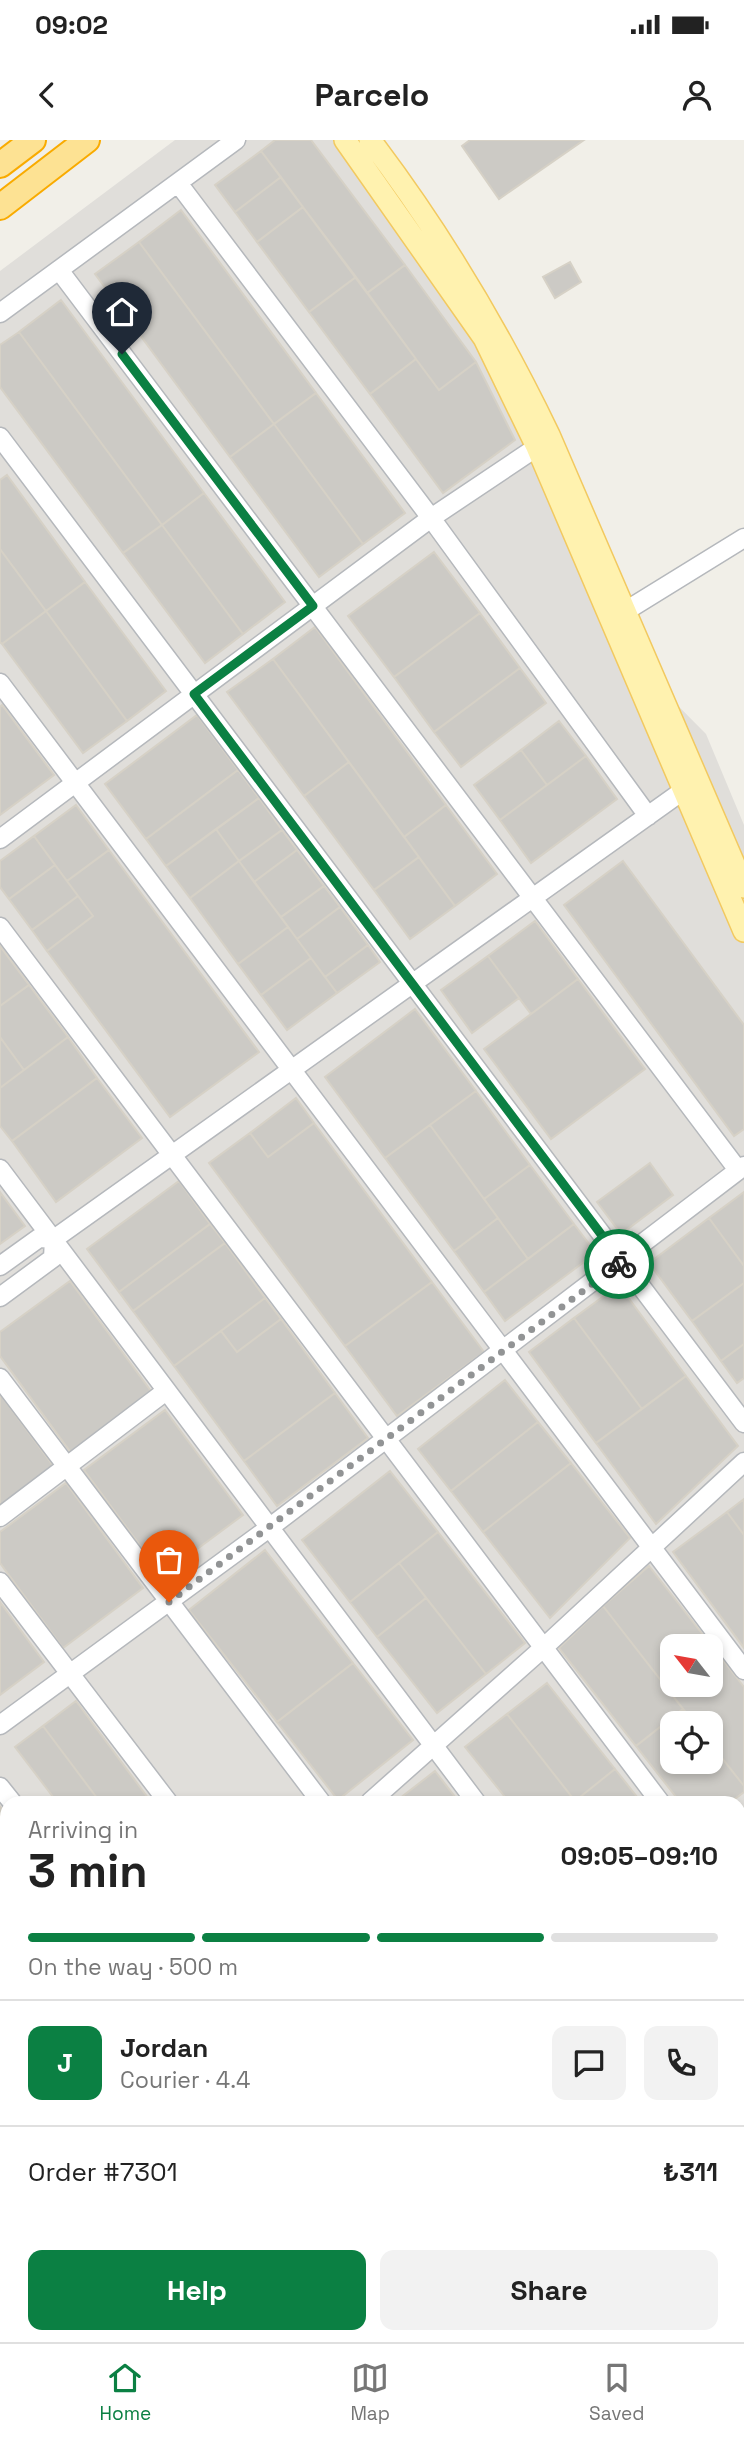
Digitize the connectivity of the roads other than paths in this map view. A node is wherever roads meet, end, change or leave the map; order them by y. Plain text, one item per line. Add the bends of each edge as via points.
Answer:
1 (33, 140) edge
2 (87, 140) edge
3 (236, 140) edge
4 (345, 140) edge
5 (370, 140) edge
6 (0, 165) edge
7 (178, 183) junction
8 (0, 207) edge
9 (59, 270) junction
10 (0, 313) edge
11 (0, 437) edge
12 (537, 447) junction
13 (431, 519) junction
14 (744, 537) edge
15 (313, 606) junction
16 (624, 612) junction
17 (0, 683) edge
18 (194, 694) junction
19 (75, 783) junction
20 (684, 790) junction
21 (648, 816) junction
22 (0, 839) edge
23 (744, 887) edge
24 (533, 898) junction
25 (0, 927) edge
26 (744, 931) edge
27 (412, 983) junction
28 (291, 1070) junction
29 (174, 1154) junction
30 (0, 1168) edge
31 (741, 1168) edge
32 (54, 1239) junction
33 (622, 1262) junction
34 (0, 1266) edge
35 (0, 1297) edge
36 (503, 1349) junction
37 (0, 1378) edge
38 (166, 1391) junction
39 (744, 1423) edge
40 (385, 1438) junction
41 (744, 1462) edge
42 (67, 1466) junction
43 (0, 1517) edge
44 (269, 1528) junction
45 (652, 1547) junction
46 (0, 1582) edge
47 (169, 1602) junction
48 (542, 1649) junction
49 (744, 1670) edge
50 (69, 1674) junction
51 (0, 1725) edge
52 (435, 1747) junction
53 (163, 1796) edge
54 (316, 1796) edge
55 (377, 1796) edge
56 (472, 1796) edge
57 (655, 1796) edge

1 - 6 highway
2 - 8 highway
3 - 7 street
4 - 12 main road via 484,338
5 - 16 main road via 469,284 515,363
7 - 9 street
7 - 13 street
9 - 10 street
9 - 15 street
11 - 18 street
12 - 13 street
12 - 20 main road
13 - 15 street
13 - 21 street
14 - 16 street
15 - 18 street
15 - 24 street
16 - 23 main road
17 - 19 street
18 - 19 street
18 - 27 street
19 - 22 street
19 - 28 street
20 - 21 street
20 - 26 main road
21 - 24 street
24 - 27 street
24 - 31 street
25 - 29 street
27 - 28 street
27 - 33 street
28 - 29 street
28 - 36 street
29 - 32 street
29 - 40 street
30 - 32 street
31 - 33 street
32 - 34 street via 39,1237
32 - 35 street via 53,1258
32 - 38 street
33 - 36 street
33 - 39 street
36 - 40 street
36 - 45 street
37 - 42 street
38 - 42 street
38 - 44 street
40 - 44 street
40 - 48 street
41 - 45 street
42 - 43 street
42 - 47 street
44 - 47 street
44 - 52 street
45 - 48 street
45 - 49 street
46 - 50 street
47 - 50 street
47 - 54 street
48 - 52 street
48 - 57 street
50 - 51 street
50 - 53 street
52 - 55 street
52 - 56 street

